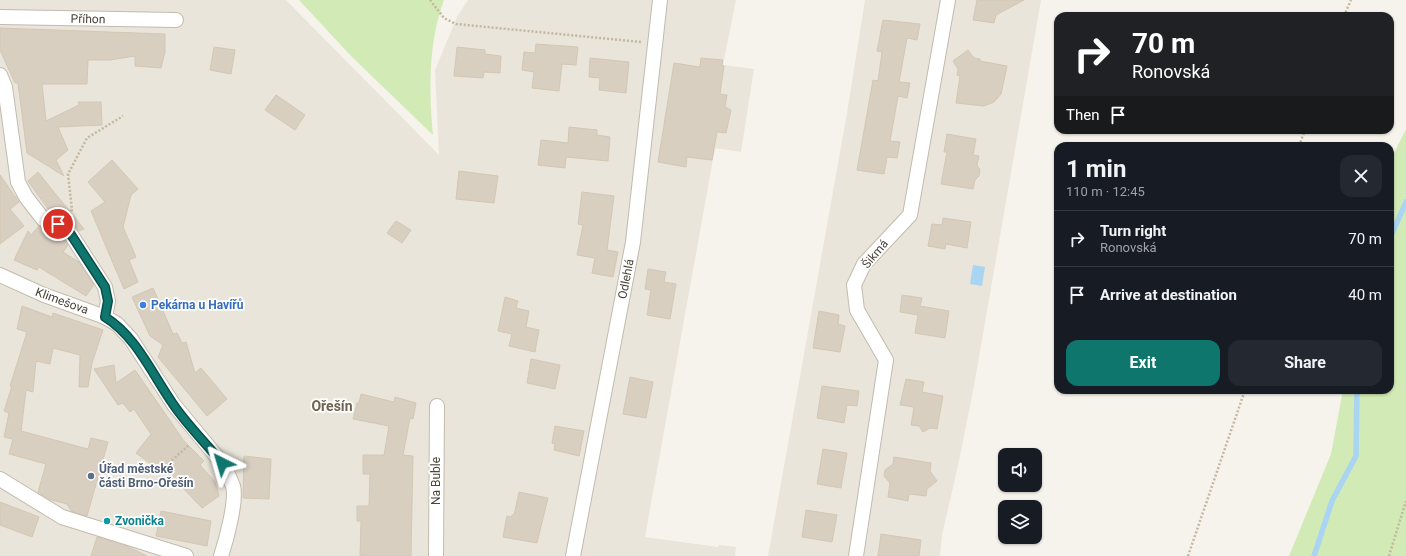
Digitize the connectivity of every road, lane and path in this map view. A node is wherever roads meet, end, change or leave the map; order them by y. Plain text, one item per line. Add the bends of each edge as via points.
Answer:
1 (430, 0) edge
2 (660, 0) edge
3 (948, 0) edge
4 (1352, 0) edge
5 (1346, 12) edge
6 (0, 17) edge
7 (176, 20) dead end
8 (656, 43) junction
9 (0, 75) edge
10 (123, 116) dead end
11 (58, 224) junction
12 (0, 275) edge
13 (105, 317) junction
14 (1244, 394) edge
15 (437, 406) dead end
16 (200, 436) junction
17 (160, 471) dead end
18 (0, 479) edge
19 (1406, 501) edge
20 (186, 556) edge
21 (221, 556) edge
22 (436, 556) edge
23 (573, 556) edge
24 (856, 556) edge
25 (1188, 556) edge
26 (1389, 556) edge

1 - 8 path via 444,18 456,24
2 - 8 street, Odlehlá
3 - 24 street, Šikmá via 910,215 864,264 854,285 858,310 886,360
4 - 5 path
6 - 7 street, Příhon
8 - 23 street, Odlehlá via 634,242
9 - 11 street via 5,87 18,182 43,219
10 - 11 path via 87,138 68,174 72,210
11 - 13 street via 68,230 105,287 108,301
12 - 13 street, Klimešova
13 - 16 street, Klimešova via 117,324 131,339 174,405
14 - 25 path
15 - 22 street, Na Buble
16 - 17 path
16 - 21 street, Klimešova via 222,463 233,487 226,541
18 - 20 street via 62,517
19 - 26 path

